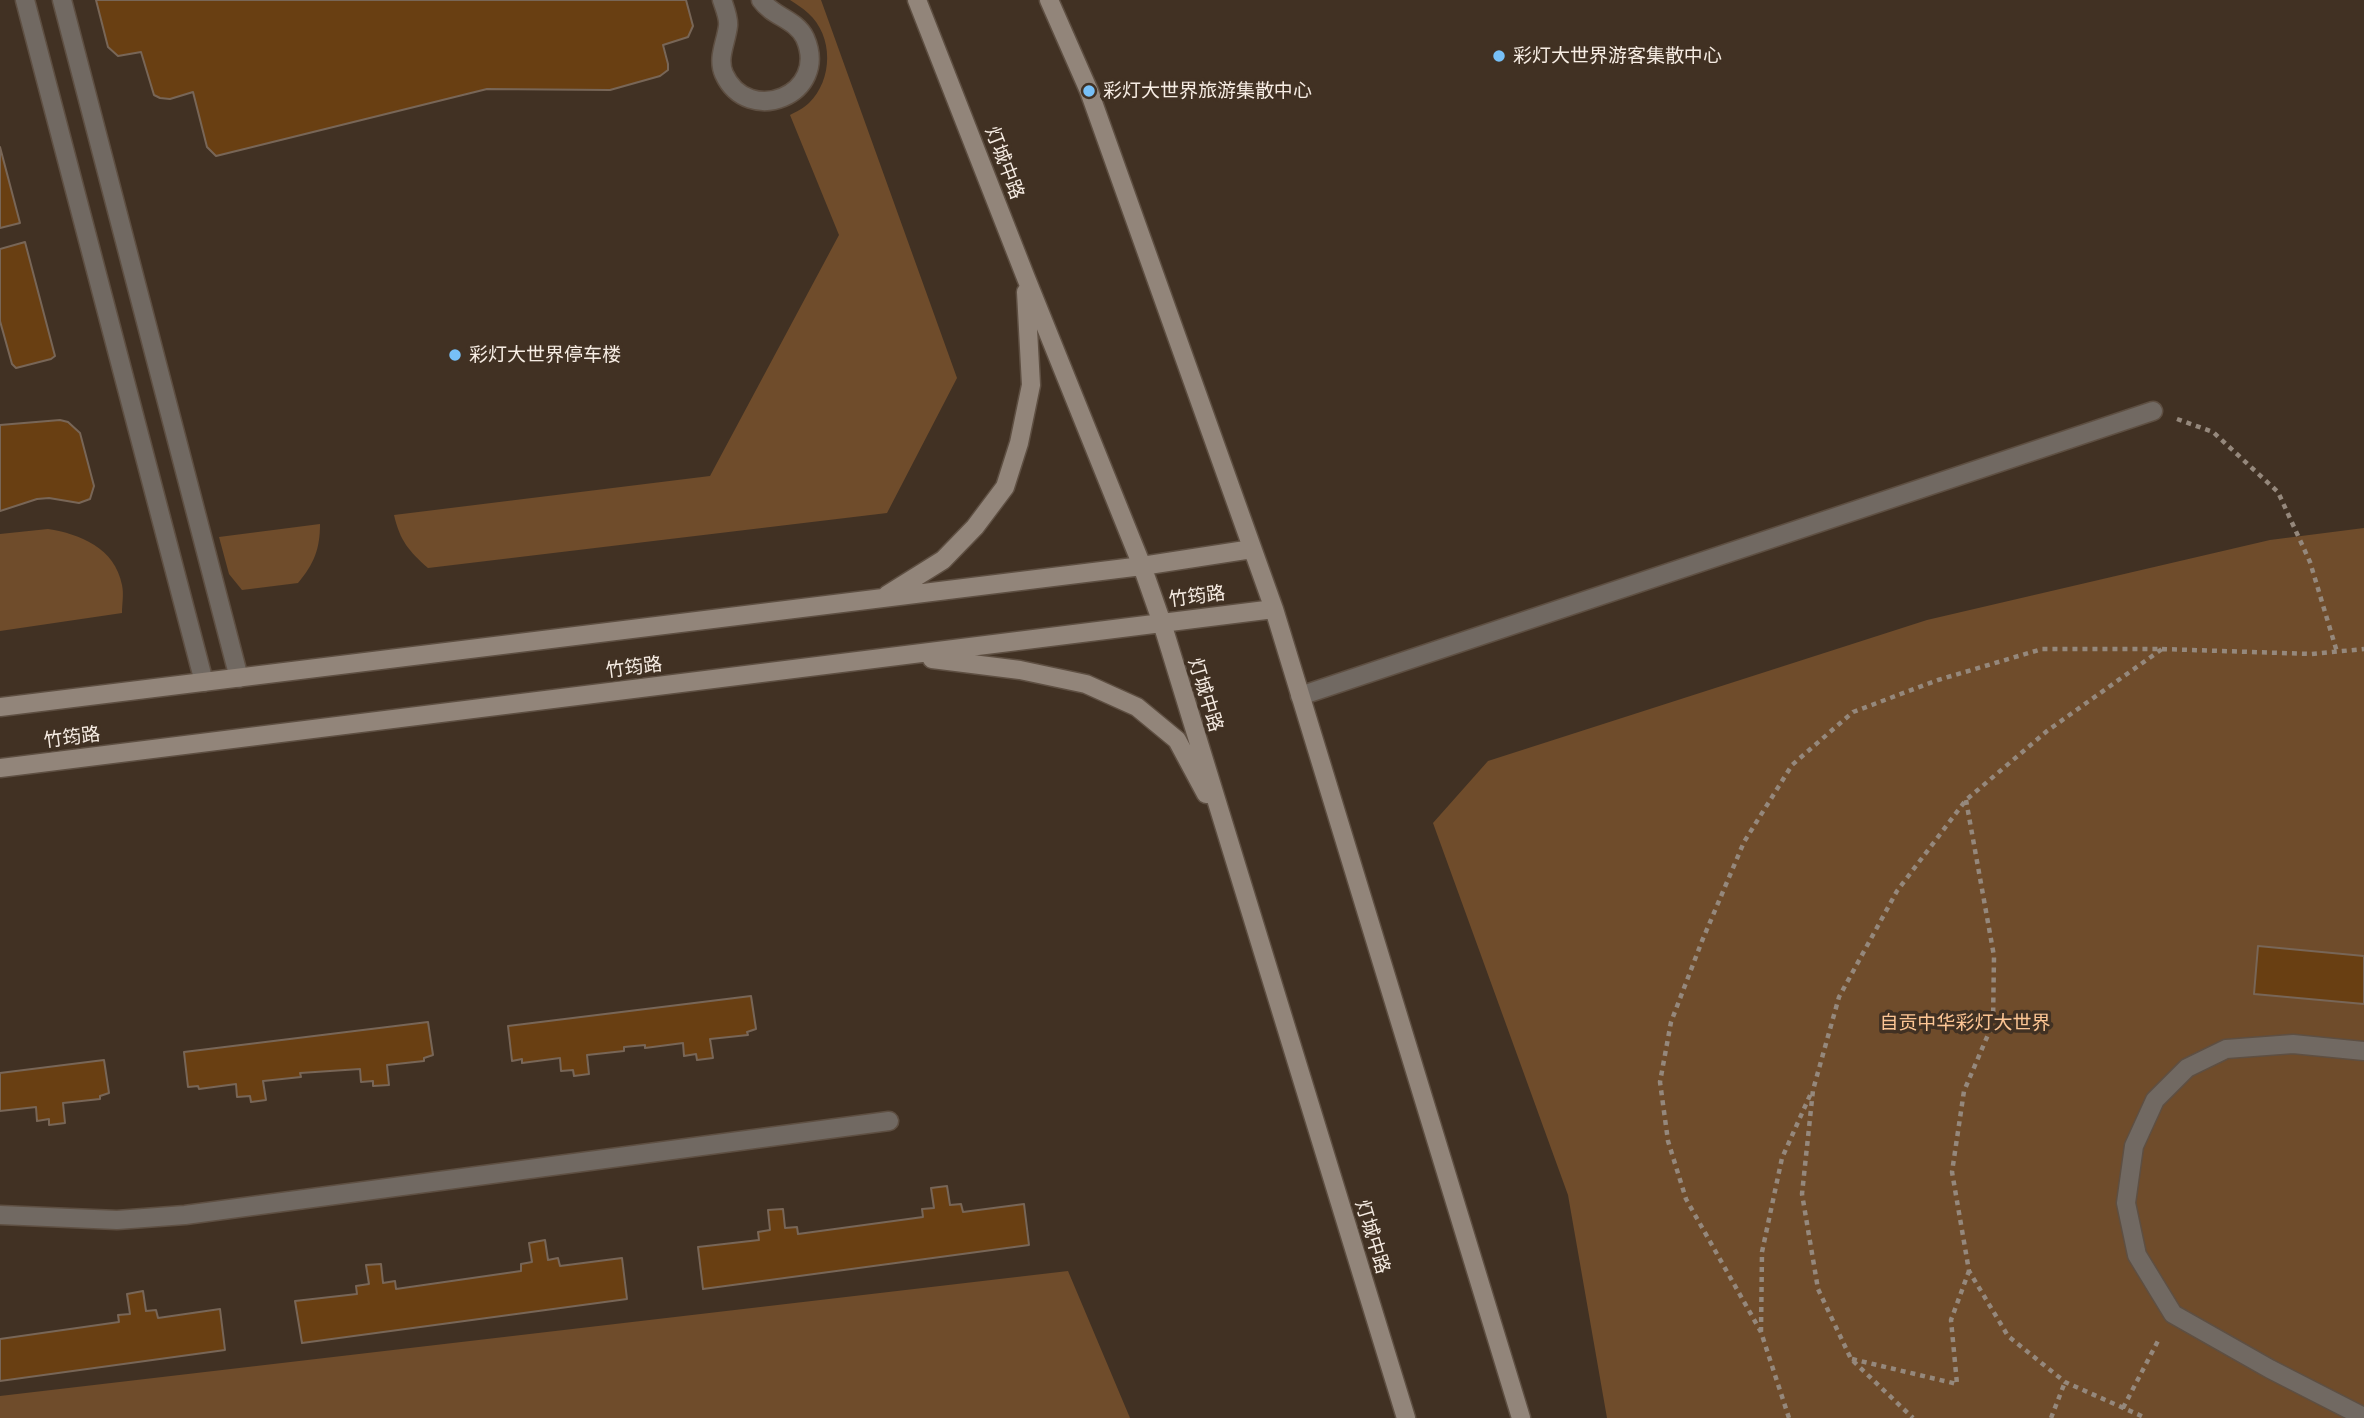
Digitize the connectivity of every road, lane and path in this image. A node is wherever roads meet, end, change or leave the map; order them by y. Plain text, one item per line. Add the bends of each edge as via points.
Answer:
1 (25, 0) edge
2 (62, 0) edge
3 (722, 0) edge
4 (761, 0) edge
5 (918, 0) edge
6 (1049, 0) edge
7 (1026, 278) junction
8 (2153, 411) joint
9 (1252, 549) junction
10 (1142, 566) junction
11 (882, 598) junction
12 (1274, 609) junction
13 (1162, 623) junction
14 (2162, 649) junction
15 (2364, 649) edge
16 (2337, 652) junction
17 (904, 655) junction
18 (239, 678) junction
19 (204, 682) junction
20 (1300, 696) junction
21 (0, 708) edge
22 (0, 768) edge
23 (1966, 800) junction
24 (1223, 828) junction
25 (2364, 1051) edge
26 (1813, 1090) junction
27 (888, 1121) dead end
28 (0, 1215) edge
29 (1969, 1271) junction
30 (2173, 1314) junction
31 (1761, 1332) junction
32 (1851, 1359) junction
33 (2065, 1382) junction
34 (2123, 1408) junction
35 (2364, 1417) edge
36 (1406, 1418) edge
37 (1521, 1418) edge
38 (1789, 1418) edge
39 (1913, 1418) edge
40 (2051, 1418) edge
41 (2146, 1418) edge

1 - 19 lane
2 - 18 lane
3 - 4 lane via 728,20 723,72 738,92 760,101 775,101 800,87 809,70 809,52 797,27 769,11
5 - 7 main road, 灯城中路
6 - 9 main road via 1089,91
7 - 10 main road, 灯城中路
7 - 11 main road via 1031,385 1005,487 943,560
8 - 16 path via 2213,432 2278,492 2309,562
8 - 20 lane
9 - 10 main road, 竹筠路
9 - 12 main road
10 - 11 main road, 竹筠路
10 - 13 main road, 灯城中路
11 - 18 main road, 竹筠路
12 - 13 main road, 竹筠路
12 - 20 main road
13 - 17 main road, 竹筠路
13 - 24 main road, 灯城中路
14 - 16 path
14 - 23 path via 2047,731
14 - 31 path via 2042,649 1853,712 1792,765 1745,842 1671,1021 1660,1082 1668,1141 1686,1199
15 - 16 path
17 - 22 main road, 竹筠路
17 - 24 main road via 1086,684 1137,707 1177,740
18 - 19 main road, 竹筠路
19 - 21 main road, 竹筠路
20 - 37 main road
23 - 26 path via 1897,891 1839,998
23 - 29 path via 1994,956 1993,1023 1964,1091 1952,1172
24 - 36 main road, 灯城中路
25 - 30 lane via 2292,1044 2226,1049 2187,1068 2155,1100 2134,1146 2126,1203 2137,1255
26 - 31 path via 1782,1158 1762,1252
26 - 32 path via 1802,1194 1818,1289
27 - 28 lane via 185,1215 117,1220
29 - 32 path via 1951,1320 1957,1384
29 - 33 path via 2008,1336
30 - 34 path
30 - 35 lane
31 - 38 path
32 - 39 path
33 - 34 path
33 - 40 path
34 - 41 path

